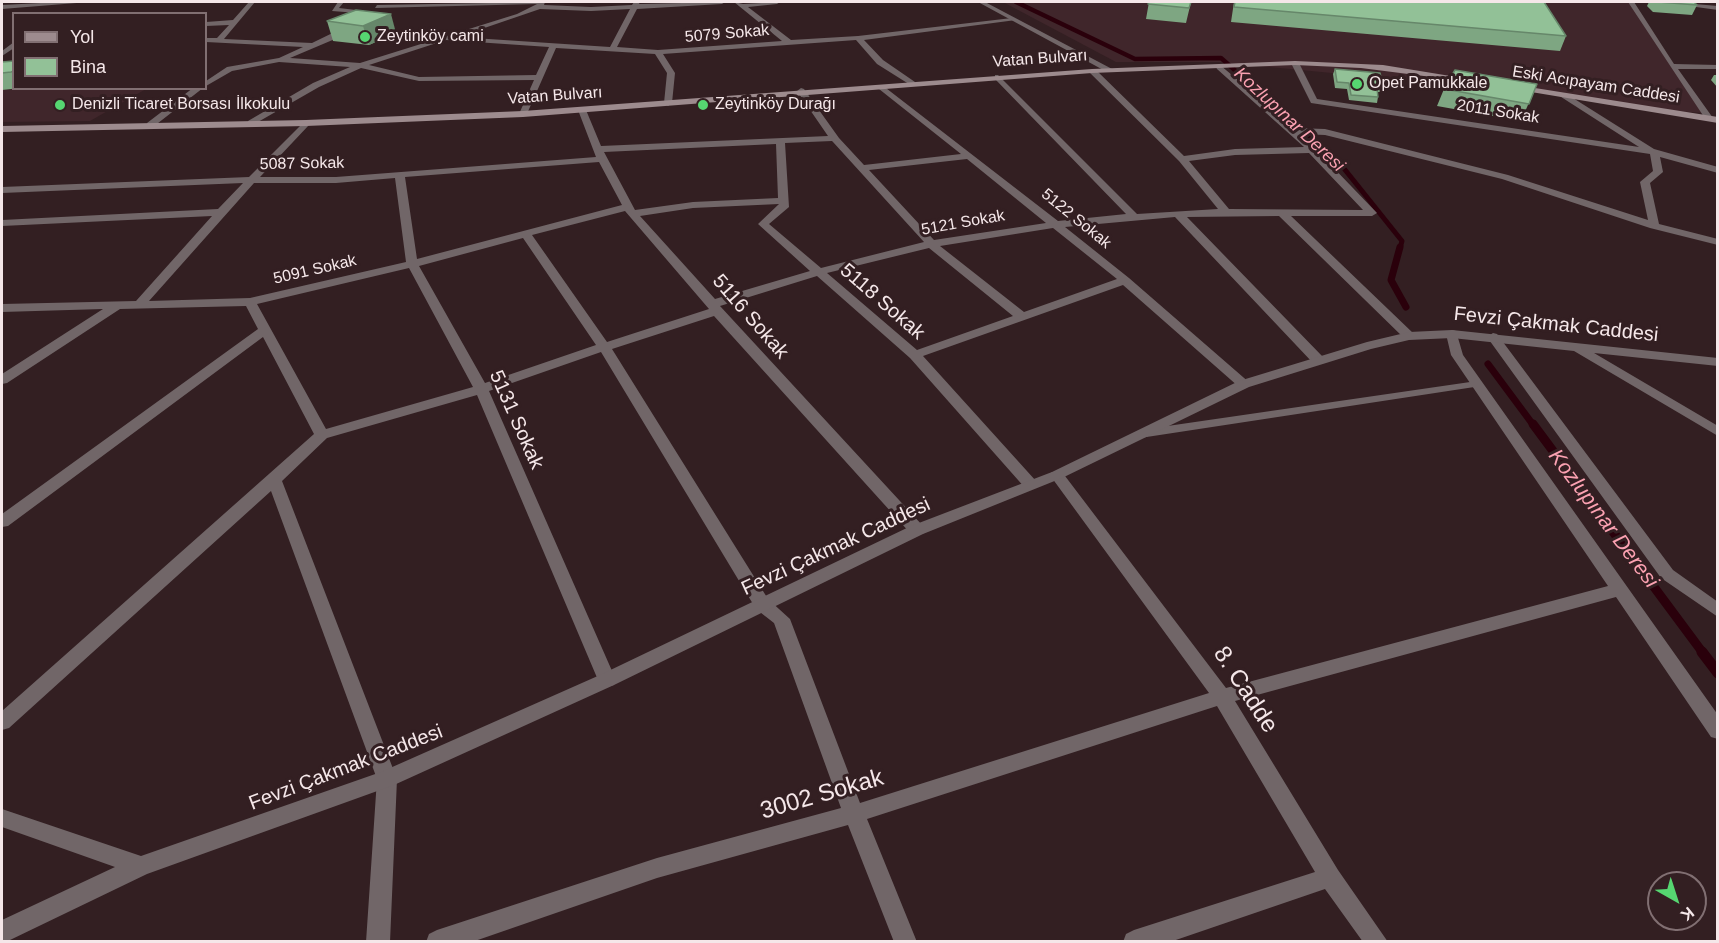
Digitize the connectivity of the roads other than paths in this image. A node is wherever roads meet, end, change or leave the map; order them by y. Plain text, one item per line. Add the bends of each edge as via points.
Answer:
1 (86, 2) edge
2 (252, 2) edge
3 (341, 2) edge
4 (385, 2) edge
5 (722, 2) edge
6 (777, 2) edge
7 (981, 2) edge
8 (1631, 2) edge
9 (1674, 2) edge
10 (59, 3) edge
11 (541, 3) edge
12 (635, 4) edge
13 (739, 4) edge
14 (1705, 4) edge
15 (2, 7) edge
16 (1718, 8) edge
17 (374, 9) junction
18 (1012, 20) junction
19 (234, 22) junction
20 (207, 24) edge
21 (444, 38) junction
22 (858, 38) junction
23 (220, 39) junction
24 (207, 40) edge
25 (788, 42) junction
26 (314, 45) junction
27 (553, 46) junction
28 (612, 50) junction
29 (658, 52) junction
30 (279, 60) junction
31 (1294, 63) junction
32 (360, 65) junction
33 (1672, 66) junction
34 (1222, 67) junction
35 (1718, 67) edge
36 (1110, 70) junction
37 (1092, 71) junction
38 (538, 77) junction
39 (998, 77) junction
40 (1486, 82) edge
41 (207, 83) edge
42 (912, 84) junction
43 (1508, 86) edge
44 (882, 87) junction
45 (196, 90) edge
46 (801, 91) junction
47 (1562, 95) junction
48 (668, 103) junction
49 (582, 110) junction
50 (523, 114) junction
51 (1713, 119) edge
52 (251, 123) junction
53 (306, 123) junction
54 (150, 125) junction
55 (2, 129) edge
56 (1298, 131) junction
57 (835, 138) junction
58 (780, 141) junction
59 (1313, 150) junction
60 (1654, 152) junction
61 (600, 154) junction
62 (969, 156) junction
63 (1182, 159) junction
64 (862, 168) junction
65 (1716, 171) edge
66 (400, 175) junction
67 (253, 180) junction
68 (2, 190) edge
69 (784, 201) junction
70 (630, 211) junction
71 (221, 212) junction
72 (1226, 212) junction
73 (1178, 214) junction
74 (1283, 214) junction
75 (1132, 216) junction
76 (2, 224) edge
77 (1056, 224) junction
78 (1654, 226) junction
79 (526, 234) junction
80 (1718, 242) edge
81 (931, 244) junction
82 (411, 264) junction
83 (818, 272) junction
84 (1125, 280) junction
85 (250, 302) junction
86 (118, 305) junction
87 (139, 305) junction
88 (2, 308) edge
89 (715, 308) junction
90 (1020, 316) junction
91 (265, 330) junction
92 (1452, 334) junction
93 (1409, 336) junction
94 (1493, 337) junction
95 (604, 347) junction
96 (1575, 347) junction
97 (915, 355) junction
98 (1318, 360) junction
99 (1718, 362) edge
100 (2, 380) edge
101 (1244, 384) junction
102 (1477, 384) junction
103 (481, 389) junction
104 (1718, 432) edge
105 (322, 435) junction
106 (1140, 435) junction
107 (1057, 475) junction
108 (274, 480) junction
109 (1031, 485) junction
110 (2, 522) edge
111 (917, 530) junction
112 (1618, 590) junction
113 (762, 604) junction
114 (1718, 611) edge
115 (607, 680) junction
116 (1222, 697) junction
117 (2, 722) edge
118 (1718, 731) edge
119 (387, 779) junction
120 (854, 814) junction
121 (2, 818) edge
122 (141, 866) junction
123 (1330, 877) junction
124 (2, 932) edge
125 (378, 942) edge
126 (436, 942) edge
127 (906, 942) edge
128 (1134, 942) edge
129 (1377, 942) edge

1 - 10 street
2 - 19 street
3 - 17 street via 334,10
4 - 17 street
5 - 12 street
6 - 13 street
7 - 18 street
8 - 33 street
9 - 14 street
10 - 15 street
11 - 12 street via 571,9
11 - 17 street
11 - 21 street
12 - 28 street
13 - 25 street
14 - 16 street
17 - 26 street via 339,34
18 - 22 street, 5079 Sokak
18 - 36 street
19 - 20 street
19 - 23 street
21 - 27 street, 5079 Sokak
21 - 32 street
22 - 25 street, 5079 Sokak
22 - 42 street via 880,62
23 - 24 street
23 - 26 street
25 - 29 street, 5079 Sokak
26 - 30 street
27 - 28 street, 5079 Sokak
27 - 38 street
28 - 29 street, 5079 Sokak
29 - 48 street via 671,73
30 - 32 street
30 - 41 street via 230,69
31 - 34 main road, Eski Acıpayam Caddesi
31 - 40 main road, Eski Acıpayam Caddesi via 1383,67
31 - 60 street, 2011 Sokak via 1314,101
32 - 38 street via 419,79
32 - 52 street via 316,85
33 - 35 street
33 - 51 street
34 - 36 main road, Eski Acıpayam Caddesi
34 - 56 street
36 - 37 main road, Vatan Bulvarı
37 - 39 main road, Vatan Bulvarı
37 - 63 street
38 - 50 street
39 - 42 main road, Vatan Bulvarı
39 - 75 street
42 - 44 main road, Vatan Bulvarı
43 - 47 main road, Eski Acıpayam Caddesi
44 - 46 main road, Vatan Bulvarı
44 - 62 street, 5122 Sokak
45 - 54 street
46 - 48 main road, Vatan Bulvarı
46 - 57 street
47 - 51 main road, Eski Acıpayam Caddesi
47 - 60 street
48 - 49 main road, Vatan Bulvarı
49 - 50 main road, Vatan Bulvarı
49 - 61 street, 5116 Sokak
50 - 53 main road, Vatan Bulvarı
52 - 53 main road, Vatan Bulvarı
52 - 54 main road, Vatan Bulvarı
53 - 67 street
54 - 55 main road, Vatan Bulvarı
56 - 59 street
56 - 78 street via 1325,132 1505,177
57 - 58 street, 5087 Sokak
57 - 64 street
58 - 61 street, 5087 Sokak
58 - 69 street
59 - 63 street via 1235,152
59 - 74 street, 5121 Sokak via 1372,213
60 - 65 street, 2011 Sokak
60 - 78 street via 1658,172 1645,182
61 - 66 street, 5087 Sokak
61 - 70 street, 5116 Sokak
62 - 64 street
62 - 77 street, 5122 Sokak
63 - 72 street
64 - 81 street
66 - 67 street, 5087 Sokak
66 - 82 street, 5131 Sokak
67 - 68 street, 5087 Sokak
67 - 71 street
69 - 70 street, 5091 Sokak
69 - 83 street, 5118 Sokak via 784,207 764,224
70 - 79 street, 5091 Sokak
70 - 89 street, 5116 Sokak
71 - 76 street
71 - 87 street
72 - 73 street, 5121 Sokak
72 - 74 street, 5121 Sokak
73 - 75 street, 5121 Sokak
73 - 98 street
74 - 93 street
75 - 77 street, 5121 Sokak
77 - 81 street, 5121 Sokak
77 - 84 street, 5122 Sokak
78 - 80 street
79 - 82 street, 5091 Sokak
79 - 95 street
81 - 83 street, 5121 Sokak
81 - 90 street
82 - 85 street, 5091 Sokak
82 - 103 street, 5131 Sokak
83 - 89 street, 5121 Sokak
83 - 97 street, 5118 Sokak
84 - 90 street
84 - 101 street, 5122 Sokak
85 - 87 street, 5091 Sokak
85 - 91 street
86 - 87 street, 5091 Sokak
86 - 88 street, 5091 Sokak
86 - 100 street
89 - 95 street, 5121 Sokak
89 - 111 street, 5116 Sokak
90 - 97 street
91 - 105 street
91 - 110 street
92 - 93 street, Fevzi Çakmak Caddesi
92 - 94 street, Fevzi Çakmak Caddesi
92 - 102 street via 1457,355
93 - 98 street, Fevzi Çakmak Caddesi
94 - 96 street, Fevzi Çakmak Caddesi
94 - 114 street via 1667,574
95 - 103 street, 5121 Sokak
95 - 113 street
96 - 99 street, Fevzi Çakmak Caddesi
96 - 104 street
97 - 109 street, 5118 Sokak
98 - 101 street, Fevzi Çakmak Caddesi
101 - 106 street, Fevzi Çakmak Caddesi
102 - 106 lane
102 - 112 street
103 - 105 street, 5121 Sokak
103 - 115 street, 5131 Sokak
105 - 108 street
106 - 107 street, Fevzi Çakmak Caddesi
107 - 109 street, Fevzi Çakmak Caddesi
107 - 116 street, 8. Cadde
108 - 117 street
108 - 119 street
109 - 111 street, Fevzi Çakmak Caddesi
111 - 113 street, Fevzi Çakmak Caddesi
112 - 116 street, 3002 Sokak
112 - 118 street
113 - 115 street, Fevzi Çakmak Caddesi
113 - 120 street via 781,619
115 - 119 street, Fevzi Çakmak Caddesi
116 - 120 street, 3002 Sokak
116 - 123 street, 8. Cadde
119 - 122 street, Fevzi Çakmak Caddesi
119 - 125 street
120 - 126 street, 3002 Sokak via 657,868
120 - 127 street
121 - 122 street
122 - 124 street, Fevzi Çakmak Caddesi
123 - 128 street
123 - 129 street, 8. Cadde

